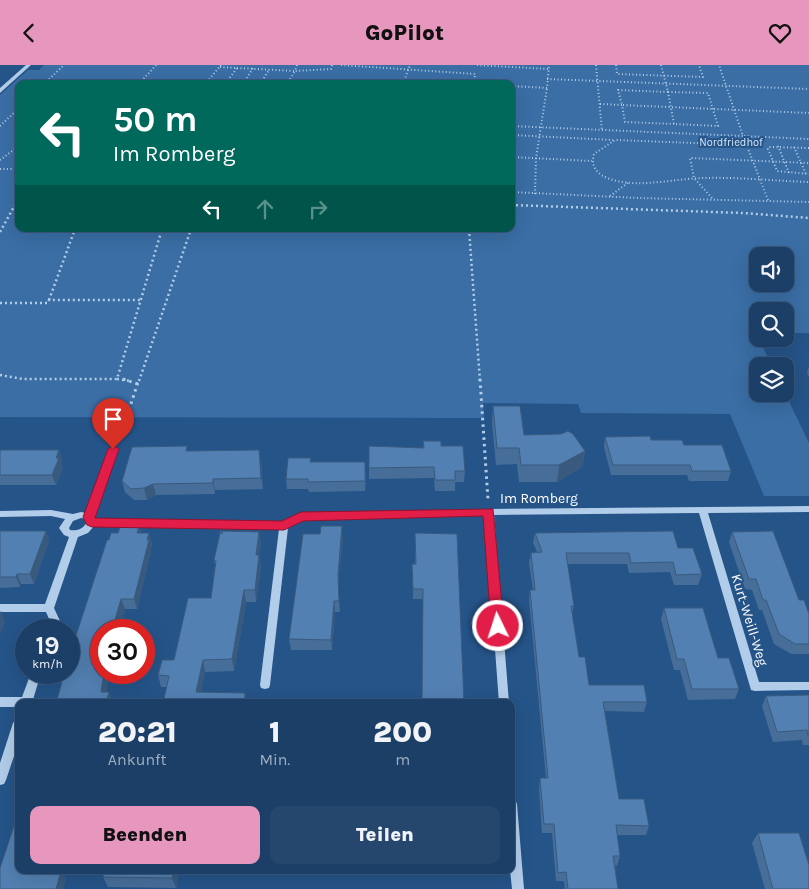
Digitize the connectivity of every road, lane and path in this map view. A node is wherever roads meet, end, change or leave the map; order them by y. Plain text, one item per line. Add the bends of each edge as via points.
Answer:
1 (29, 65) edge
2 (64, 65) edge
3 (156, 65) edge
4 (297, 65) edge
5 (332, 65) edge
6 (340, 65) edge
7 (410, 65) edge
8 (477, 65) edge
9 (549, 65) edge
10 (596, 65) edge
11 (616, 65) edge
12 (661, 65) edge
13 (699, 65) edge
14 (718, 65) edge
15 (220, 66) edge
16 (237, 68) junction
17 (253, 69) junction
18 (269, 69) junction
19 (548, 69) junction
20 (295, 71) junction
21 (408, 71) junction
22 (475, 74) junction
23 (664, 76) junction
24 (547, 79) junction
25 (48, 80) edge
26 (143, 80) edge
27 (208, 80) edge
28 (228, 80) edge
29 (245, 80) edge
30 (262, 80) edge
31 (289, 80) edge
32 (405, 80) edge
33 (474, 80) edge
34 (598, 82) junction
35 (666, 84) junction
36 (515, 86) edge
37 (726, 87) junction
38 (546, 88) junction
39 (809, 89) edge
40 (0, 91) edge
41 (668, 92) junction
42 (600, 104) junction
43 (622, 105) junction
44 (670, 107) junction
45 (713, 109) junction
46 (733, 110) junction
47 (15, 112) edge
48 (809, 113) edge
49 (674, 124) junction
50 (0, 125) edge
51 (515, 126) edge
52 (541, 127) junction
53 (602, 131) junction
54 (515, 135) edge
55 (743, 136) junction
56 (539, 137) junction
57 (809, 139) edge
58 (615, 140) junction
59 (747, 145) junction
60 (778, 146) junction
61 (794, 147) junction
62 (809, 148) edge
63 (15, 149) edge
64 (515, 157) edge
65 (536, 158) junction
66 (0, 160) edge
67 (592, 161) junction
68 (753, 161) junction
69 (773, 162) junction
70 (784, 162) junction
71 (802, 163) junction
72 (809, 163) edge
73 (0, 169) edge
74 (15, 169) edge
75 (789, 173) junction
76 (808, 174) edge
77 (694, 178) junction
78 (760, 180) junction
79 (809, 182) edge
80 (629, 183) junction
81 (515, 192) edge
82 (536, 193) junction
83 (610, 197) junction
84 (712, 199) junction
85 (768, 200) junction
86 (809, 202) edge
87 (515, 205) edge
88 (15, 206) edge
89 (809, 218) edge
90 (0, 232) edge
91 (73, 232) edge
92 (161, 232) edge
93 (189, 232) edge
94 (469, 232) edge
95 (49, 300) junction
96 (142, 300) junction
97 (0, 303) edge
98 (0, 375) edge
99 (117, 379) junction
100 (138, 384) junction
101 (113, 449) joint
102 (809, 509) edge
103 (702, 510) junction
104 (489, 512) junction
105 (0, 513) edge
106 (73, 517) junction
107 (90, 520) junction
108 (284, 526) junction
109 (74, 535) junction
110 (0, 608) edge
111 (49, 608) junction
112 (55, 619) edge
113 (32, 684) edge
114 (265, 685) dead end
115 (809, 686) edge
116 (27, 699) edge
117 (504, 699) edge
118 (0, 701) edge
119 (15, 702) edge
120 (15, 735) edge
121 (0, 780) edge
122 (515, 853) edge
123 (518, 889) edge

1 - 40 street
2 - 25 path
3 - 26 path
4 - 20 path
5 - 20 path via 330,69
6 - 21 path
7 - 21 path
8 - 19 path
8 - 22 path
9 - 19 path
10 - 34 path
11 - 23 path via 617,74
12 - 23 path
13 - 23 path via 703,77
14 - 37 path
15 - 16 path
15 - 27 path
16 - 17 path
16 - 28 path
17 - 18 path
17 - 29 path
18 - 20 path
18 - 30 path
19 - 24 path
20 - 31 path
21 - 22 path
21 - 32 path
22 - 33 path
23 - 35 path
24 - 34 path
24 - 38 path
34 - 35 path
34 - 42 path
35 - 37 path
35 - 41 path
36 - 38 path
37 - 39 path
37 - 46 path
38 - 52 path
41 - 43 path via 618,90
41 - 44 path
41 - 45 path via 708,93
42 - 43 path
42 - 53 path
43 - 44 path
43 - 49 path via 625,122
44 - 45 path
44 - 49 path
45 - 46 path
45 - 49 path via 718,126
46 - 48 path
46 - 55 path
47 - 50 path
51 - 52 path
52 - 53 path
52 - 56 path
53 - 55 path
54 - 56 path
55 - 57 path
55 - 59 path
56 - 58 path
56 - 65 path
58 - 59 path
58 - 67 path via 594,154
59 - 68 path
60 - 61 path
60 - 69 path via 768,149
60 - 70 path
61 - 62 path
61 - 71 path
63 - 66 path
64 - 65 path
65 - 67 path
65 - 82 path
67 - 80 path via 602,176
68 - 69 path
68 - 77 path via 690,158
68 - 78 path
69 - 70 path
69 - 75 path via 778,171
70 - 71 path
70 - 75 path
71 - 72 path
71 - 76 path
73 - 74 path
75 - 76 path
77 - 78 path
77 - 80 path
77 - 84 path
78 - 79 path
78 - 85 path
80 - 83 path
81 - 82 path
82 - 83 path
83 - 84 path
84 - 85 path
85 - 86 path
87 - 89 path
88 - 90 path
91 - 95 path
92 - 96 path
93 - 100 path
94 - 104 path
95 - 96 path
95 - 97 path via 48,303
96 - 99 path
98 - 99 path via 23,379
99 - 100 path
100 - 101 path via 128,413 120,420 112,436
101 - 107 street
102 - 103 street, Im Romberg
103 - 104 street, Im Romberg
103 - 115 street, Kurt-Weill-Weg via 755,687
104 - 108 street, Im Romberg via 301,517
104 - 117 street
105 - 106 street, Im Romberg via 51,513
106 - 107 street, Im Romberg via 81,515
106 - 109 street via 64,528
107 - 108 street, Im Romberg
107 - 109 street via 89,528
108 - 114 street
109 - 111 street
110 - 111 street
111 - 112 street
113 - 116 street
118 - 119 street
120 - 121 street
122 - 123 street

